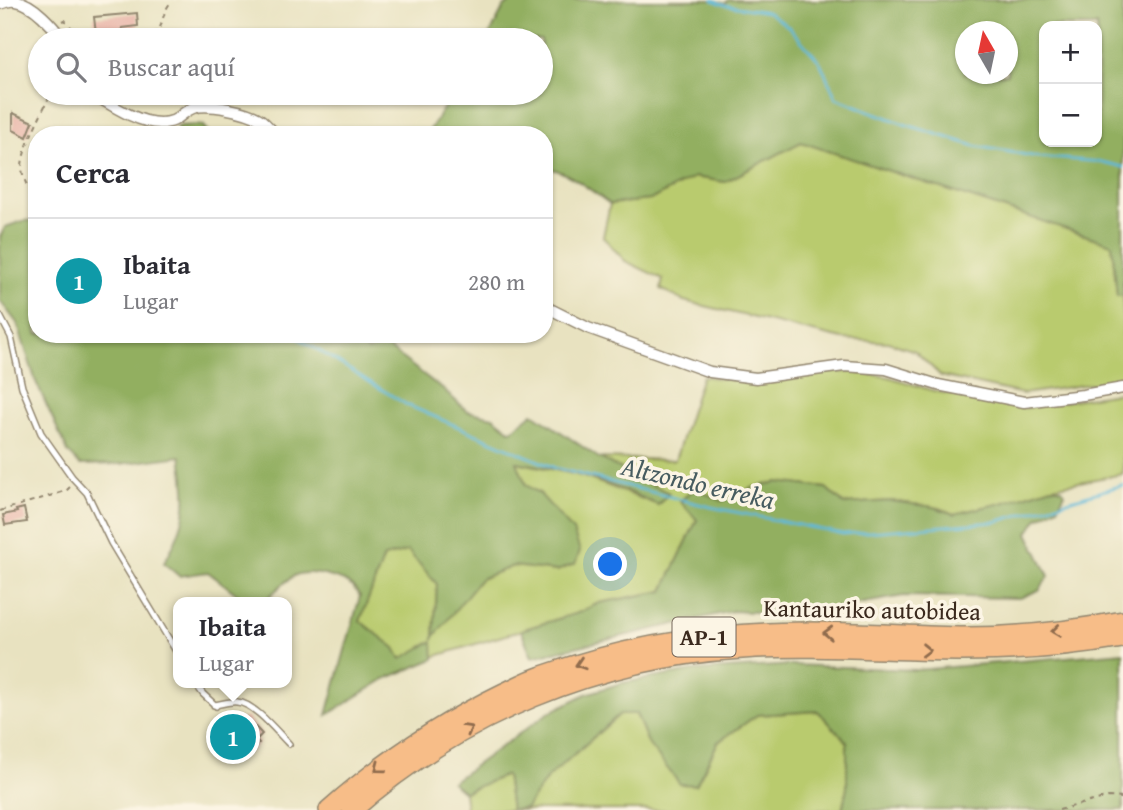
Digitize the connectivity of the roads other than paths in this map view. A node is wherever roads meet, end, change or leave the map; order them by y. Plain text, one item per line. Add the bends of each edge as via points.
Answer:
1 (0, 4) edge
2 (54, 28) edge
3 (110, 105) edge
4 (266, 126) edge
5 (553, 310) edge
6 (0, 316) edge
7 (1123, 388) edge
8 (1123, 621) edge
9 (1123, 638) edge
10 (173, 646) edge
11 (199, 688) edge
12 (289, 744) dead end
13 (329, 810) edge
14 (352, 810) edge

1 - 2 street via 23,2
3 - 4 street via 160,123 176,121 200,106 243,111
5 - 7 street via 588,328 710,372 756,378 844,366 886,369 1024,402
6 - 10 lane via 41,433 87,493 111,543
8 -> 13 highway, Kantauriko autobidea / AP-1 via 1033,634 966,637 742,634 636,648 540,677 482,704 397,755
14 -> 9 highway, Kantauriko autobidea / AP-1 via 436,747 490,717 544,692 639,663 743,649 1006,650
11 - 12 lane via 216,706 244,704

